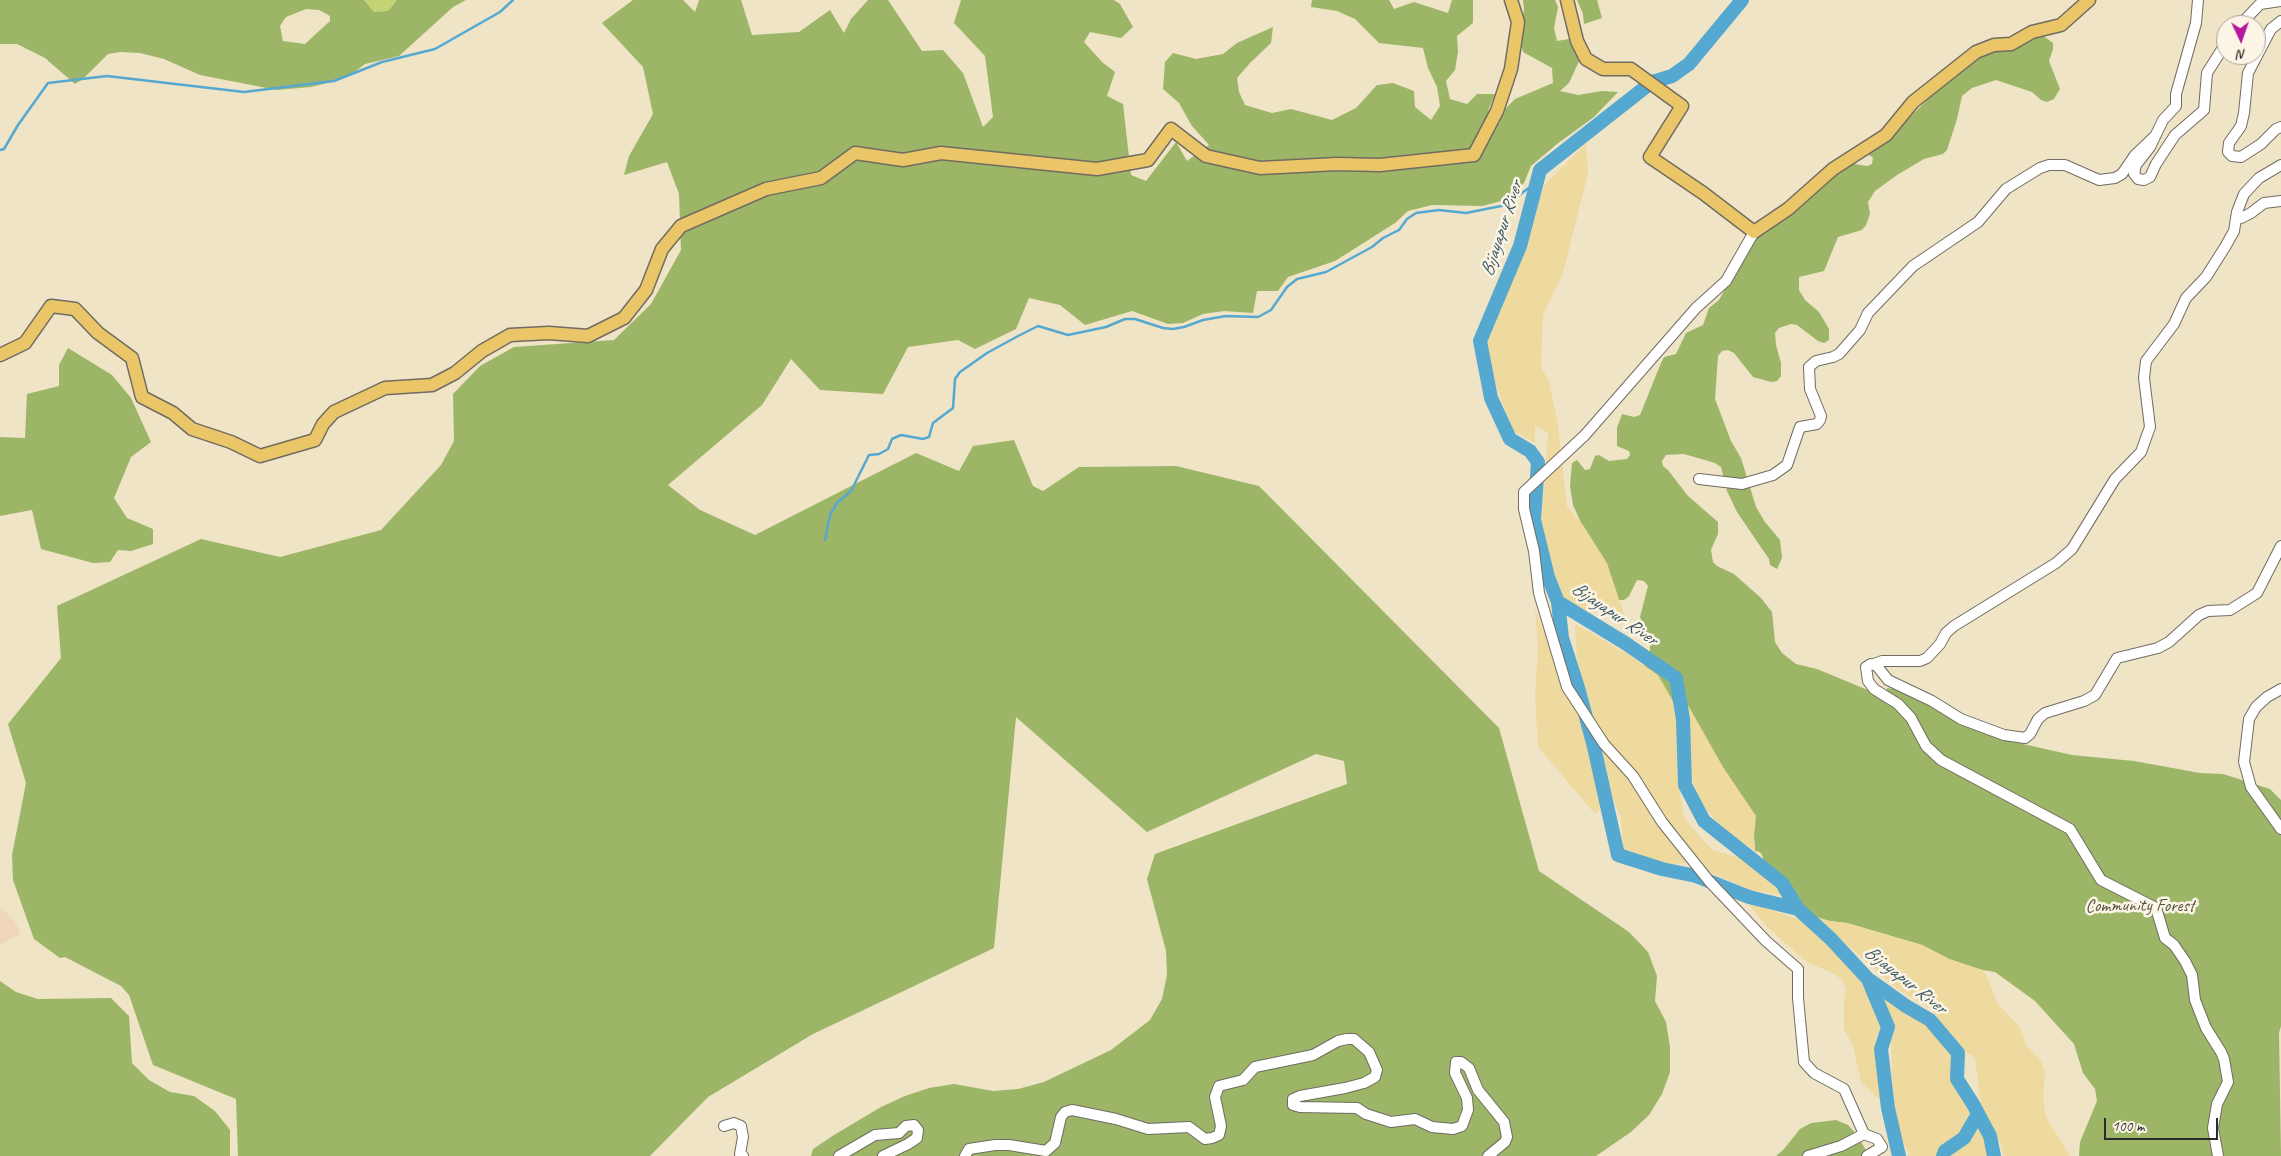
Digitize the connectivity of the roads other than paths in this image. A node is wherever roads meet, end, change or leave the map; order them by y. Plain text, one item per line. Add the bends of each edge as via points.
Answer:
1 (1511, 0) edge
2 (1567, 0) edge
3 (2089, 0) edge
4 (2198, 0) edge
5 (2281, 1) edge
6 (2250, 15) edge
7 (2281, 21) edge
8 (2216, 59) edge
9 (2281, 127) edge
10 (2156, 135) junction
11 (2281, 165) edge
12 (2281, 201) edge
13 (2237, 212) junction
14 (1754, 232) junction
15 (0, 355) edge
16 (1698, 479) dead end
17 (2281, 546) edge
18 (1874, 664) junction
19 (2281, 689) edge
20 (2281, 829) edge
21 (724, 1126) dead end
22 (1864, 1134) junction
23 (743, 1156) edge
24 (839, 1156) edge
25 (883, 1156) edge
26 (965, 1156) edge
27 (1488, 1156) edge
28 (1808, 1156) edge
29 (1867, 1156) edge
30 (2218, 1156) edge

1 - 15 main road via 1518,22 1510,69 1497,111 1474,155 1380,165 1260,168 1206,156 1171,129 1148,160 1097,169 941,154 903,160 855,153 821,178 766,189 681,226 662,249 646,290 624,318 588,336 510,335 432,385 385,388 334,412 315,440 260,456 192,429 173,413 142,397 132,358 98,333 75,309 51,306 25,343
2 - 14 main road via 1577,41 1586,59 1603,68 1631,69 1682,106 1650,157
3 - 14 main road via 2061,25 2032,32 2011,44 1985,47 1976,52 1913,102 1886,135 1833,169 1788,209
4 - 10 street via 2196,24 2176,94 2176,106 2162,120
5 - 6 street via 2260,4
7 - 9 street via 2271,29 2248,73 2241,126 2229,143 2228,152 2242,157
8 - 10 street via 2207,73 2204,110 2175,135 2150,177 2138,179 2134,174 2136,165
10 - 16 street via 2116,178 2100,180 2065,165 2049,165 2006,189 1978,222 1913,266 1868,313 1860,330 1839,354 1816,361 1809,367 1810,389 1821,416 1817,424 1800,427 1787,465 1773,475 1742,484
11 - 13 street via 2249,188
12 - 13 street via 2264,204 2241,218
13 - 18 street via 2234,231 2225,247 2206,277 2186,298 2174,324 2146,361 2144,378 2150,427 2141,452 2114,479 2072,549 1946,632 1927,658
14 - 22 street via 1726,281 1696,308 1585,435 1524,492 1524,510 1534,551 1539,593 1567,686 1604,744 1633,776 1662,822 1717,891 1798,969 1804,1062 1814,1073 1844,1088
17 - 18 street via 2257,594 2230,610 2208,611 2199,615 2170,642 2158,648 2117,658 2095,695 2045,713 2025,738 1961,719 1888,680
18 - 30 street via 1866,667 1871,685 1898,704 1926,746 1941,760 2070,829 2101,880 2156,908 2165,938 2182,954 2189,968 2195,1000 2224,1059 2228,1082 2217,1104 2213,1128
19 - 20 street via 2261,702 2249,718 2244,762 2251,787
21 - 23 street via 734,1123 741,1126 740,1154
22 - 28 street via 1841,1146
22 - 29 street via 1877,1140 1882,1147
24 - 25 street via 875,1135 899,1133 906,1126 914,1125 918,1130 916,1138
26 - 27 street via 970,1149 995,1145 1046,1151 1055,1142 1064,1112 1072,1110 1148,1129 1189,1127 1204,1139 1212,1138 1219,1135 1222,1126 1215,1097 1219,1086 1243,1080 1255,1067 1313,1055 1338,1041 1354,1039 1369,1052 1377,1070 1375,1077 1346,1088 1300,1096 1293,1099 1292,1105 1357,1108 1391,1122 1415,1119 1432,1127 1453,1129 1462,1126 1468,1110 1467,1098 1455,1073 1456,1062 1461,1062 1469,1068 1478,1090 1504,1122 1505,1142

